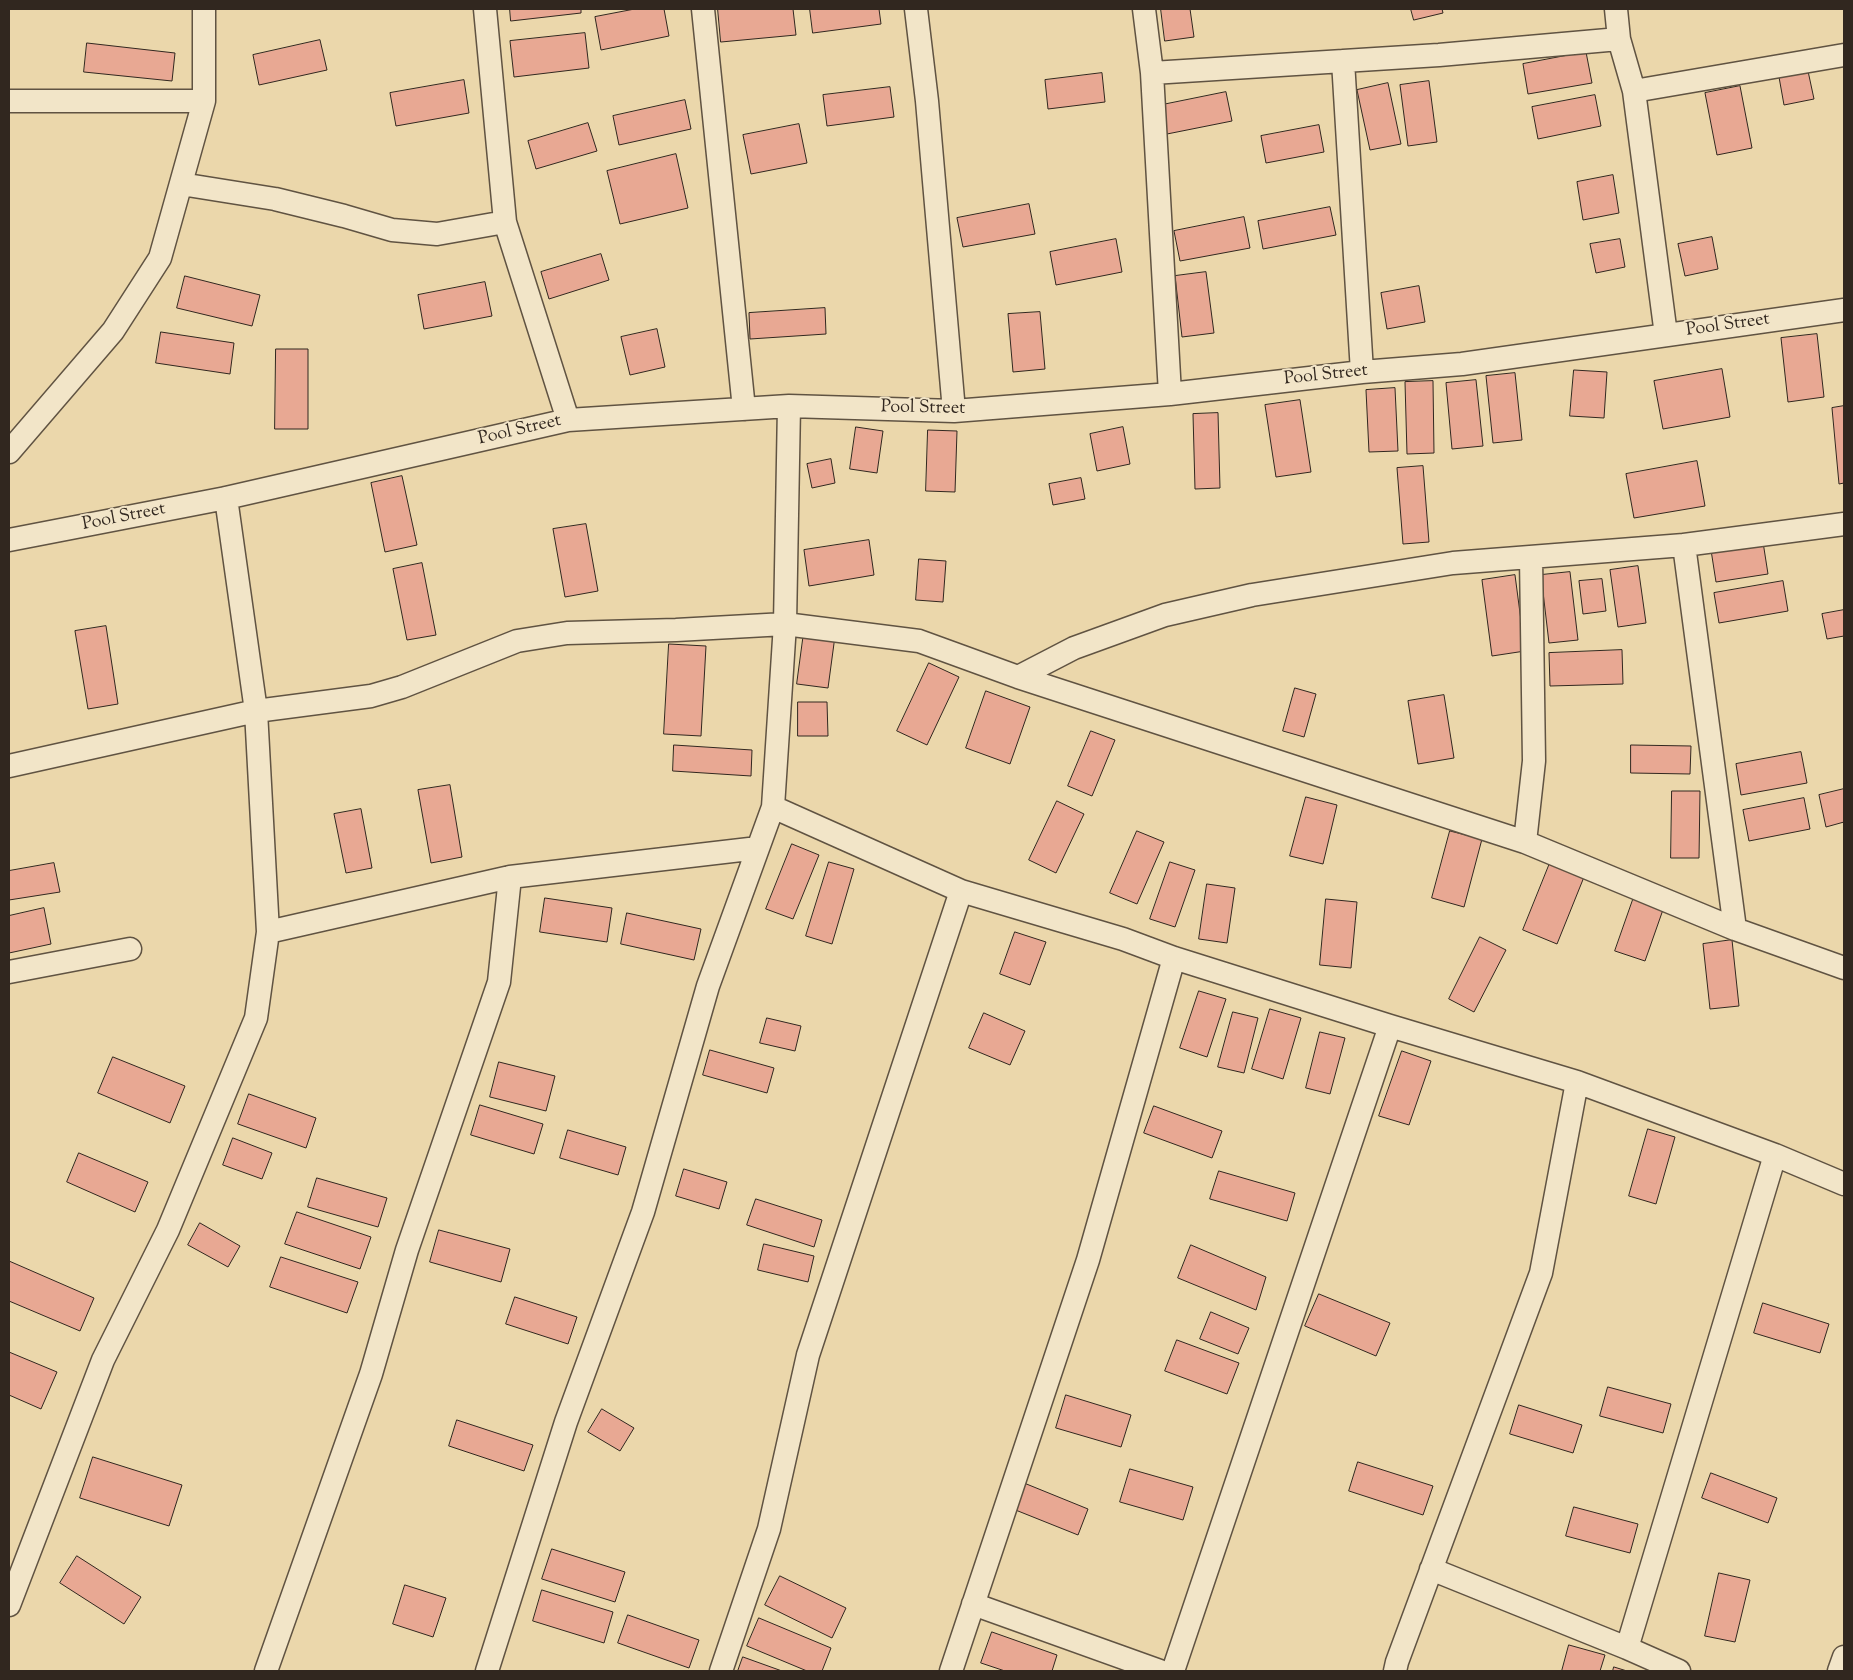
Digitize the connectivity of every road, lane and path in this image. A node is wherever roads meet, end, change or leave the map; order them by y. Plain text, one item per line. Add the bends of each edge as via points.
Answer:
1 (204, 9) edge
2 (485, 9) edge
3 (703, 9) edge
4 (916, 9) edge
5 (1144, 9) edge
6 (1616, 9) edge
7 (1619, 39) junction
8 (1844, 55) edge
9 (1343, 61) junction
10 (1152, 73) junction
11 (1634, 91) junction
12 (9, 101) edge
13 (204, 101) junction
14 (181, 184) junction
15 (505, 222) junction
16 (1844, 310) edge
17 (1666, 335) junction
18 (1362, 372) junction
19 (1170, 394) junction
20 (789, 406) junction
21 (744, 409) junction
22 (954, 411) junction
23 (568, 420) junction
24 (9, 452) edge
25 (226, 498) junction
26 (1844, 524) edge
27 (9, 540) edge
28 (1684, 545) junction
29 (1531, 557) junction
30 (785, 624) junction
31 (1018, 677) junction
32 (256, 711) junction
33 (9, 766) edge
34 (773, 807) junction
35 (1525, 842) junction
36 (758, 848) junction
37 (510, 877) junction
38 (961, 891) junction
39 (1735, 929) junction
40 (268, 932) junction
41 (130, 949) dead end
42 (1174, 958) junction
43 (1844, 968) edge
44 (9, 972) edge
45 (1390, 1026) junction
46 (1577, 1082) junction
47 (1775, 1155) junction
48 (1844, 1184) edge
49 (1431, 1569) junction
50 (972, 1604) junction
51 (9, 1605) edge
52 (1628, 1648) junction
53 (1844, 1657) edge
54 (266, 1671) edge
55 (488, 1671) edge
56 (721, 1671) edge
57 (951, 1671) edge
58 (1160, 1671) edge
59 (1173, 1671) edge
60 (1395, 1671) edge
61 (1679, 1671) edge
62 (1839, 1671) edge

1 - 13 street
2 - 15 street
3 - 21 street
4 - 22 street via 928,101
5 - 10 street
6 - 7 street
7 - 9 street
7 - 11 street
8 - 11 street
9 - 10 street
9 - 18 street
10 - 19 street
11 - 17 street
12 - 13 street
13 - 14 street
14 - 15 street via 275,199 392,230 437,234
14 - 24 street via 160,258 113,331
15 - 23 street
16 - 17 street, Pool Street
17 - 18 street, Pool Street via 1462,364
18 - 19 street, Pool Street
19 - 22 street, Pool Street
20 - 21 street, Pool Street
20 - 22 street, Pool Street
20 - 30 street
21 - 23 street, Pool Street
23 - 25 street, Pool Street
25 - 27 street, Pool Street
25 - 32 street
26 - 28 street
28 - 29 street
28 - 39 street
29 - 31 street via 1453,563 1242,597 1165,615 1074,648
29 - 35 street via 1534,761
30 - 31 street via 919,642
30 - 32 street via 567,633 517,642 402,688 371,696
30 - 34 street
31 - 35 street
32 - 33 street
32 - 40 street
34 - 36 street
34 - 38 street
35 - 39 street
36 - 37 street
36 - 55 street via 708,986 642,1212 566,1422
37 - 40 street
37 - 54 street via 499,982 407,1250 371,1374
38 - 42 street
38 - 56 street via 808,1355 769,1528
39 - 43 street
40 - 51 street via 256,1018 168,1230 103,1360
41 - 44 street
42 - 45 street
42 - 50 street via 1088,1260
45 - 46 street
45 - 59 street
46 - 47 street
46 - 49 street via 1541,1273
47 - 48 street
47 - 52 street
49 - 52 street
49 - 60 street
50 - 57 street
50 - 58 street
52 - 61 street
53 - 62 street

